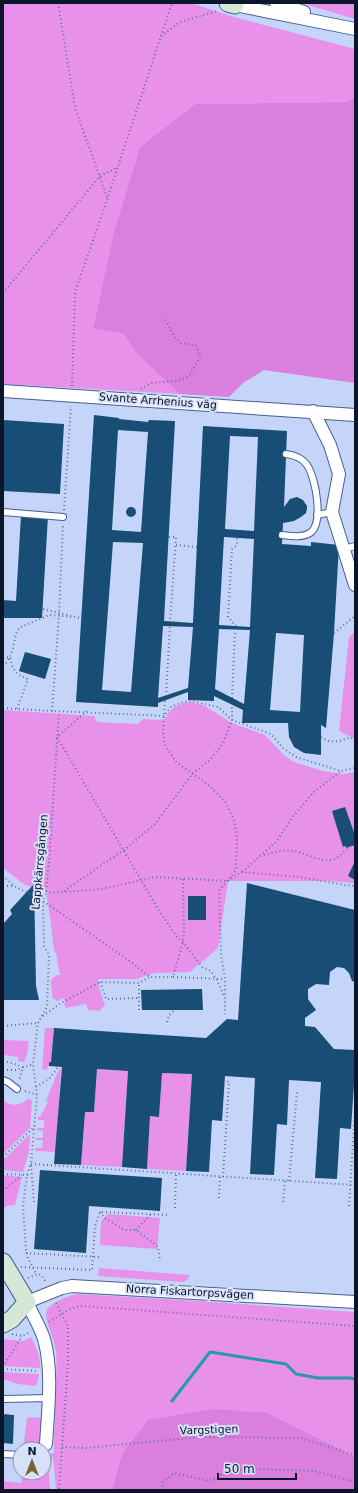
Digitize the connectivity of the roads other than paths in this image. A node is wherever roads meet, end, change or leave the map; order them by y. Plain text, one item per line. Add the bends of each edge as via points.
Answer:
1 (276, 3) edge
2 (233, 4) edge
3 (355, 29) edge
4 (3, 391) edge
5 (313, 411) junction
6 (355, 415) edge
7 (286, 454) dead end
8 (3, 512) edge
9 (332, 512) junction
10 (317, 515) junction
11 (63, 517) road end
12 (282, 535) dead end
13 (349, 547) edge
14 (355, 585) edge
15 (3, 1080) edge
16 (17, 1089) road end
17 (3, 1262) edge
18 (27, 1302) junction
19 (355, 1302) edge
20 (3, 1310) edge
21 (3, 1324) edge
22 (49, 1398) junction
23 (3, 1399) edge
24 (45, 1441) edge

1 - 3 street
2 - 3 street
4 - 5 street, Svante Arrhenius väg
5 - 6 street, Svante Arrhenius väg
5 - 9 street via 330,445 339,474
7 - 10 lane via 302,458 308,466 316,492
8 - 11 lane
9 - 10 lane
9 - 13 street
10 - 12 lane via 317,524 310,533 302,536
13 - 14 street
15 - 16 lane
17 - 18 street
18 - 19 street, Norra Fiskartorpsvägen via 72,1286
18 - 20 street
18 - 21 street via 12,1319
18 - 22 street via 44,1337
22 - 23 lane
22 - 24 street

